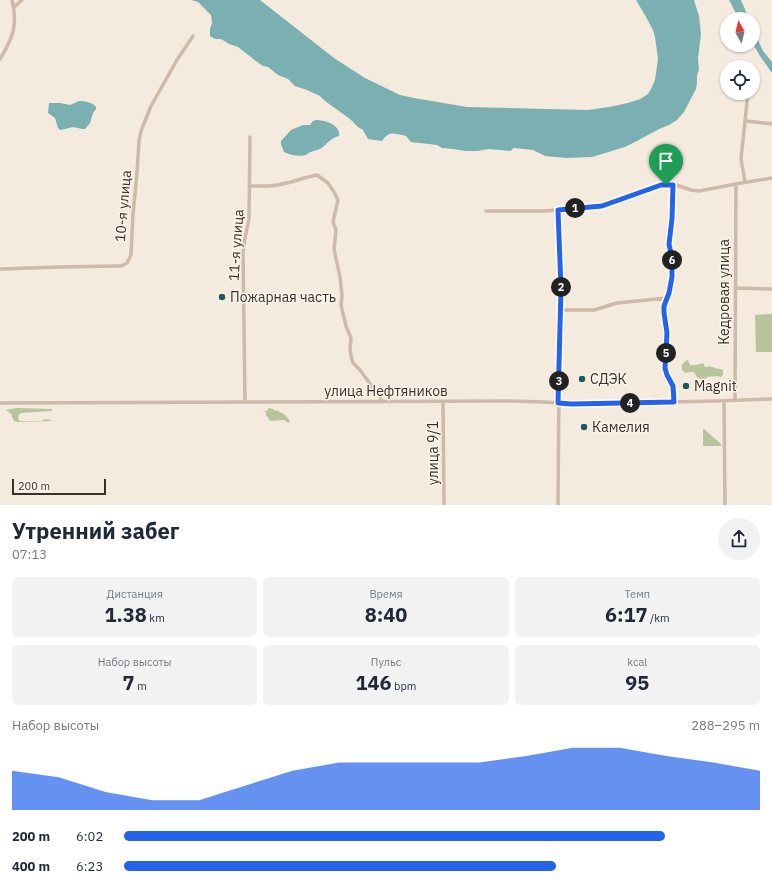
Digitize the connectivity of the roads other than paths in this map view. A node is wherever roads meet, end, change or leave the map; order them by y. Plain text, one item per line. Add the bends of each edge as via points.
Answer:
1 (12, 0) edge
2 (22, 0) edge
3 (14, 7) junction
4 (193, 36) dead end
5 (0, 58) edge
6 (747, 100) edge
7 (745, 121) junction
8 (772, 124) edge
9 (250, 137) dead end
10 (772, 178) edge
11 (744, 182) junction
12 (736, 184) junction
13 (673, 185) junction
14 (250, 186) junction
15 (558, 210) junction
16 (486, 211) dead end
17 (0, 269) edge
18 (735, 288) junction
19 (772, 288) edge
20 (667, 298) junction
21 (561, 310) junction
22 (772, 399) edge
23 (735, 400) junction
24 (724, 401) junction
25 (245, 402) junction
26 (381, 402) junction
27 (443, 402) junction
28 (674, 402) junction
29 (0, 403) edge
30 (558, 403) junction
31 (444, 505) edge
32 (558, 505) edge
33 (725, 505) edge

1 - 3 street
2 - 3 street
3 - 5 street via 12,36
4 - 17 street, 10-я улица via 151,106 141,131 131,255 127,263 121,266
6 - 7 street
7 - 8 street
7 - 11 street via 741,159
9 - 14 street, 11-я улица
10 - 11 street
11 - 12 street
12 - 13 street via 699,191
12 - 18 street, Кедровая улица
13 - 15 street via 657,186 602,206
13 - 20 street via 669,244 672,277
14 - 25 street, 11-я улица via 249,219 243,252
14 - 26 street via 281,185 317,174 334,192 338,200 333,222 336,230 334,251 340,277 341,305 351,338 352,360 380,395
15 - 16 street
15 - 21 street
18 - 19 street
18 - 23 street, Кедровая улица
20 - 21 street via 617,303 594,310
20 - 28 street via 664,306 667,333 665,368 673,386
21 - 30 street
22 - 23 street, улица Нефтяников
23 - 24 street, улица Нефтяников
24 - 28 street, улица Нефтяников
24 - 33 street
25 - 26 street, улица Нефтяников
25 - 29 street, улица Нефтяников
26 - 27 street, улица Нефтяников
27 - 30 street, улица Нефтяников
27 - 31 street, улица 9/1
28 - 30 street, улица Нефтяников
30 - 32 street

